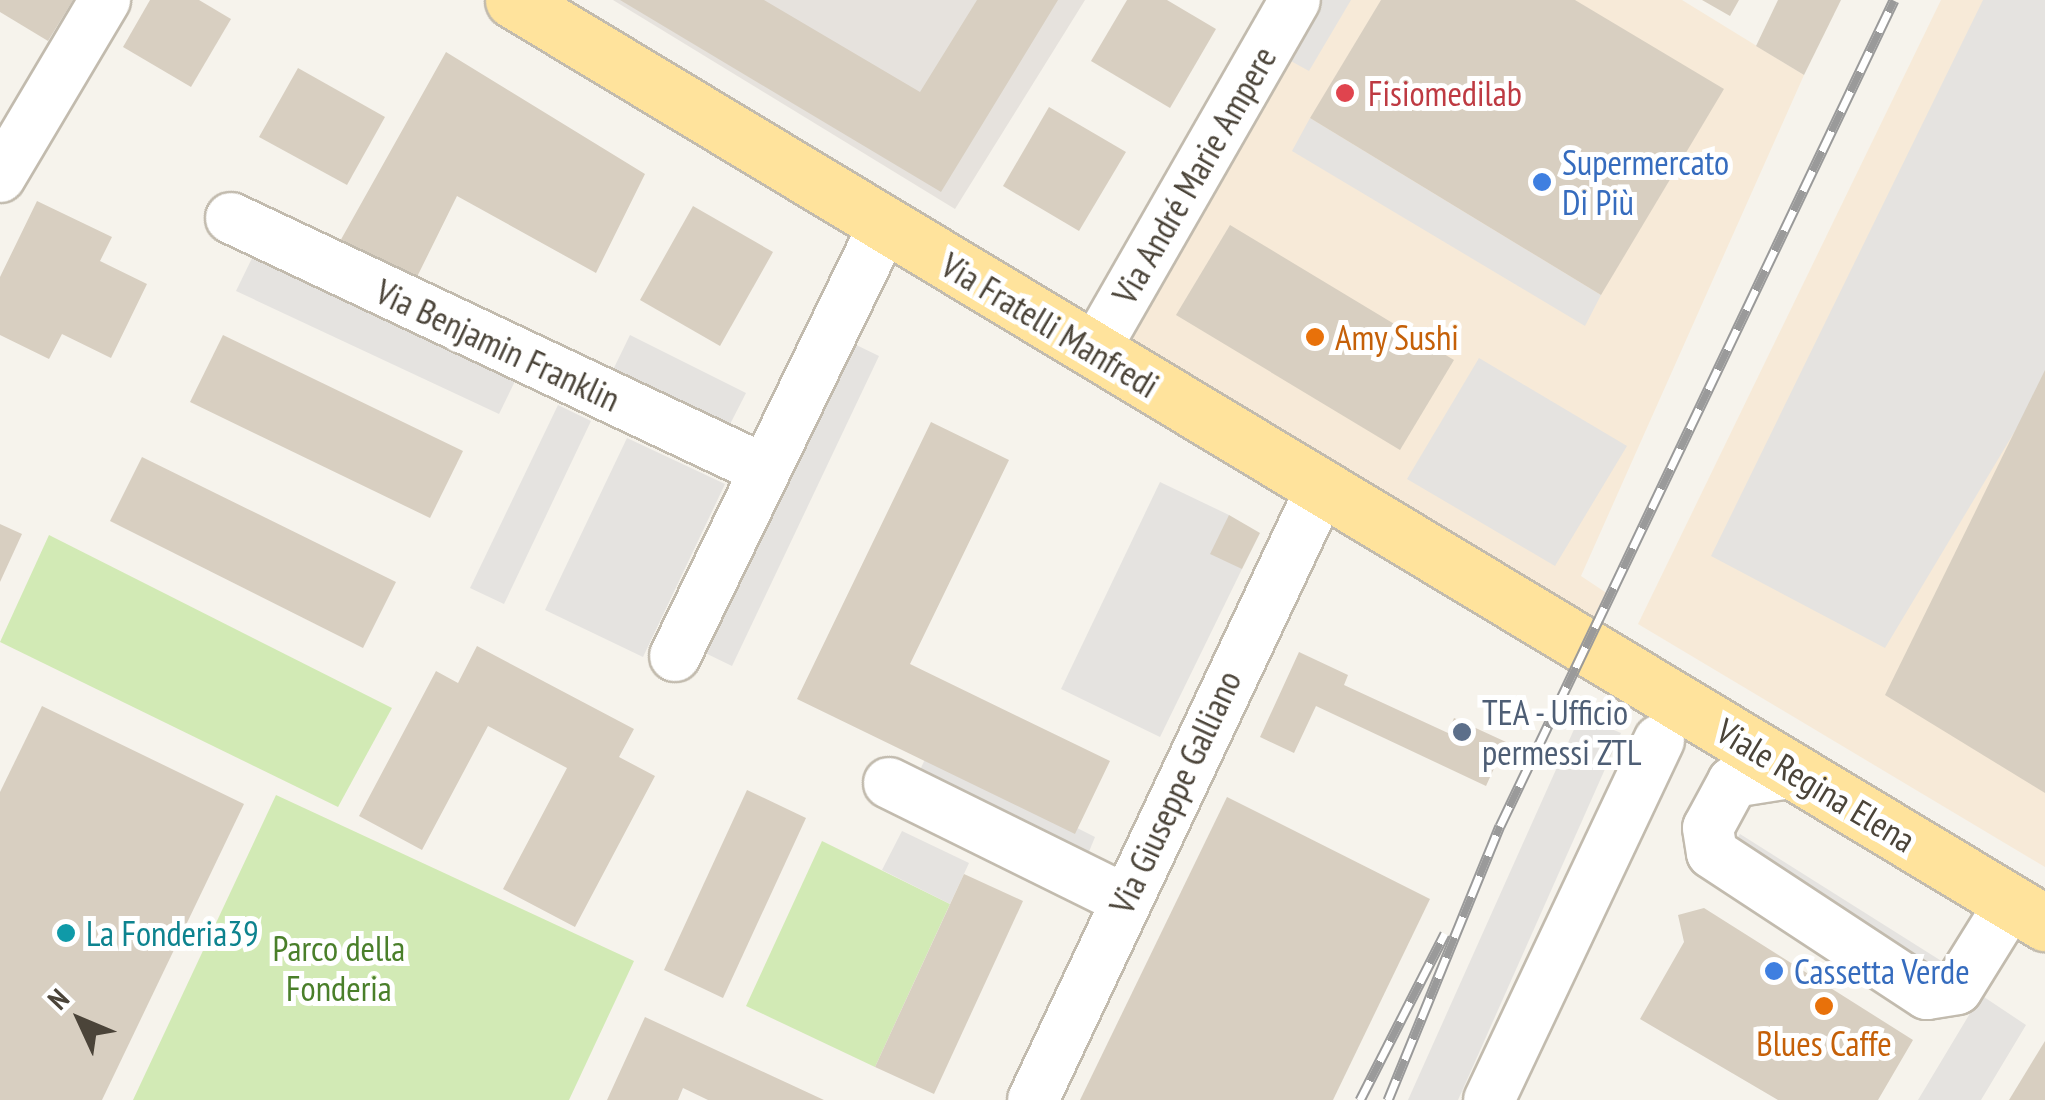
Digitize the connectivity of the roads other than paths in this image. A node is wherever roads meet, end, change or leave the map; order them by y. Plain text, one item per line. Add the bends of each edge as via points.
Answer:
1 (105, 0) edge
2 (513, 0) edge
3 (1295, 0) edge
4 (0, 177) edge
5 (230, 218) dead end
6 (884, 225) junction
7 (1094, 351) junction
8 (765, 470) junction
9 (1322, 487) junction
10 (1588, 648) joint
11 (675, 656) dead end
12 (1659, 740) dead end
13 (1796, 772) junction
14 (889, 783) dead end
15 (1124, 899) junction
16 (2028, 912) edge
17 (1034, 1100) edge
18 (1489, 1100) edge

1 - 4 street
2 - 6 main road, Via Fratelli Manfredi
3 - 7 street, Via André Marie Ampere
5 - 8 street, Via Benjamin Franklin
6 - 7 main road, Via Fratelli Manfredi
6 - 8 street
7 - 9 main road, Via Fratelli Manfredi
8 - 11 street
9 - 10 main road, Via Fratelli Manfredi
9 - 15 street, Via Giuseppe Galliano
10 - 13 main road, Viale Regina Elena
12 - 18 street
13 - 16 main road, Viale Regina Elena
13 - 16 street via 1733,782 1708,828 1712,853 1927,994 1958,989
14 - 15 street
15 - 17 street, Via Giuseppe Galliano

